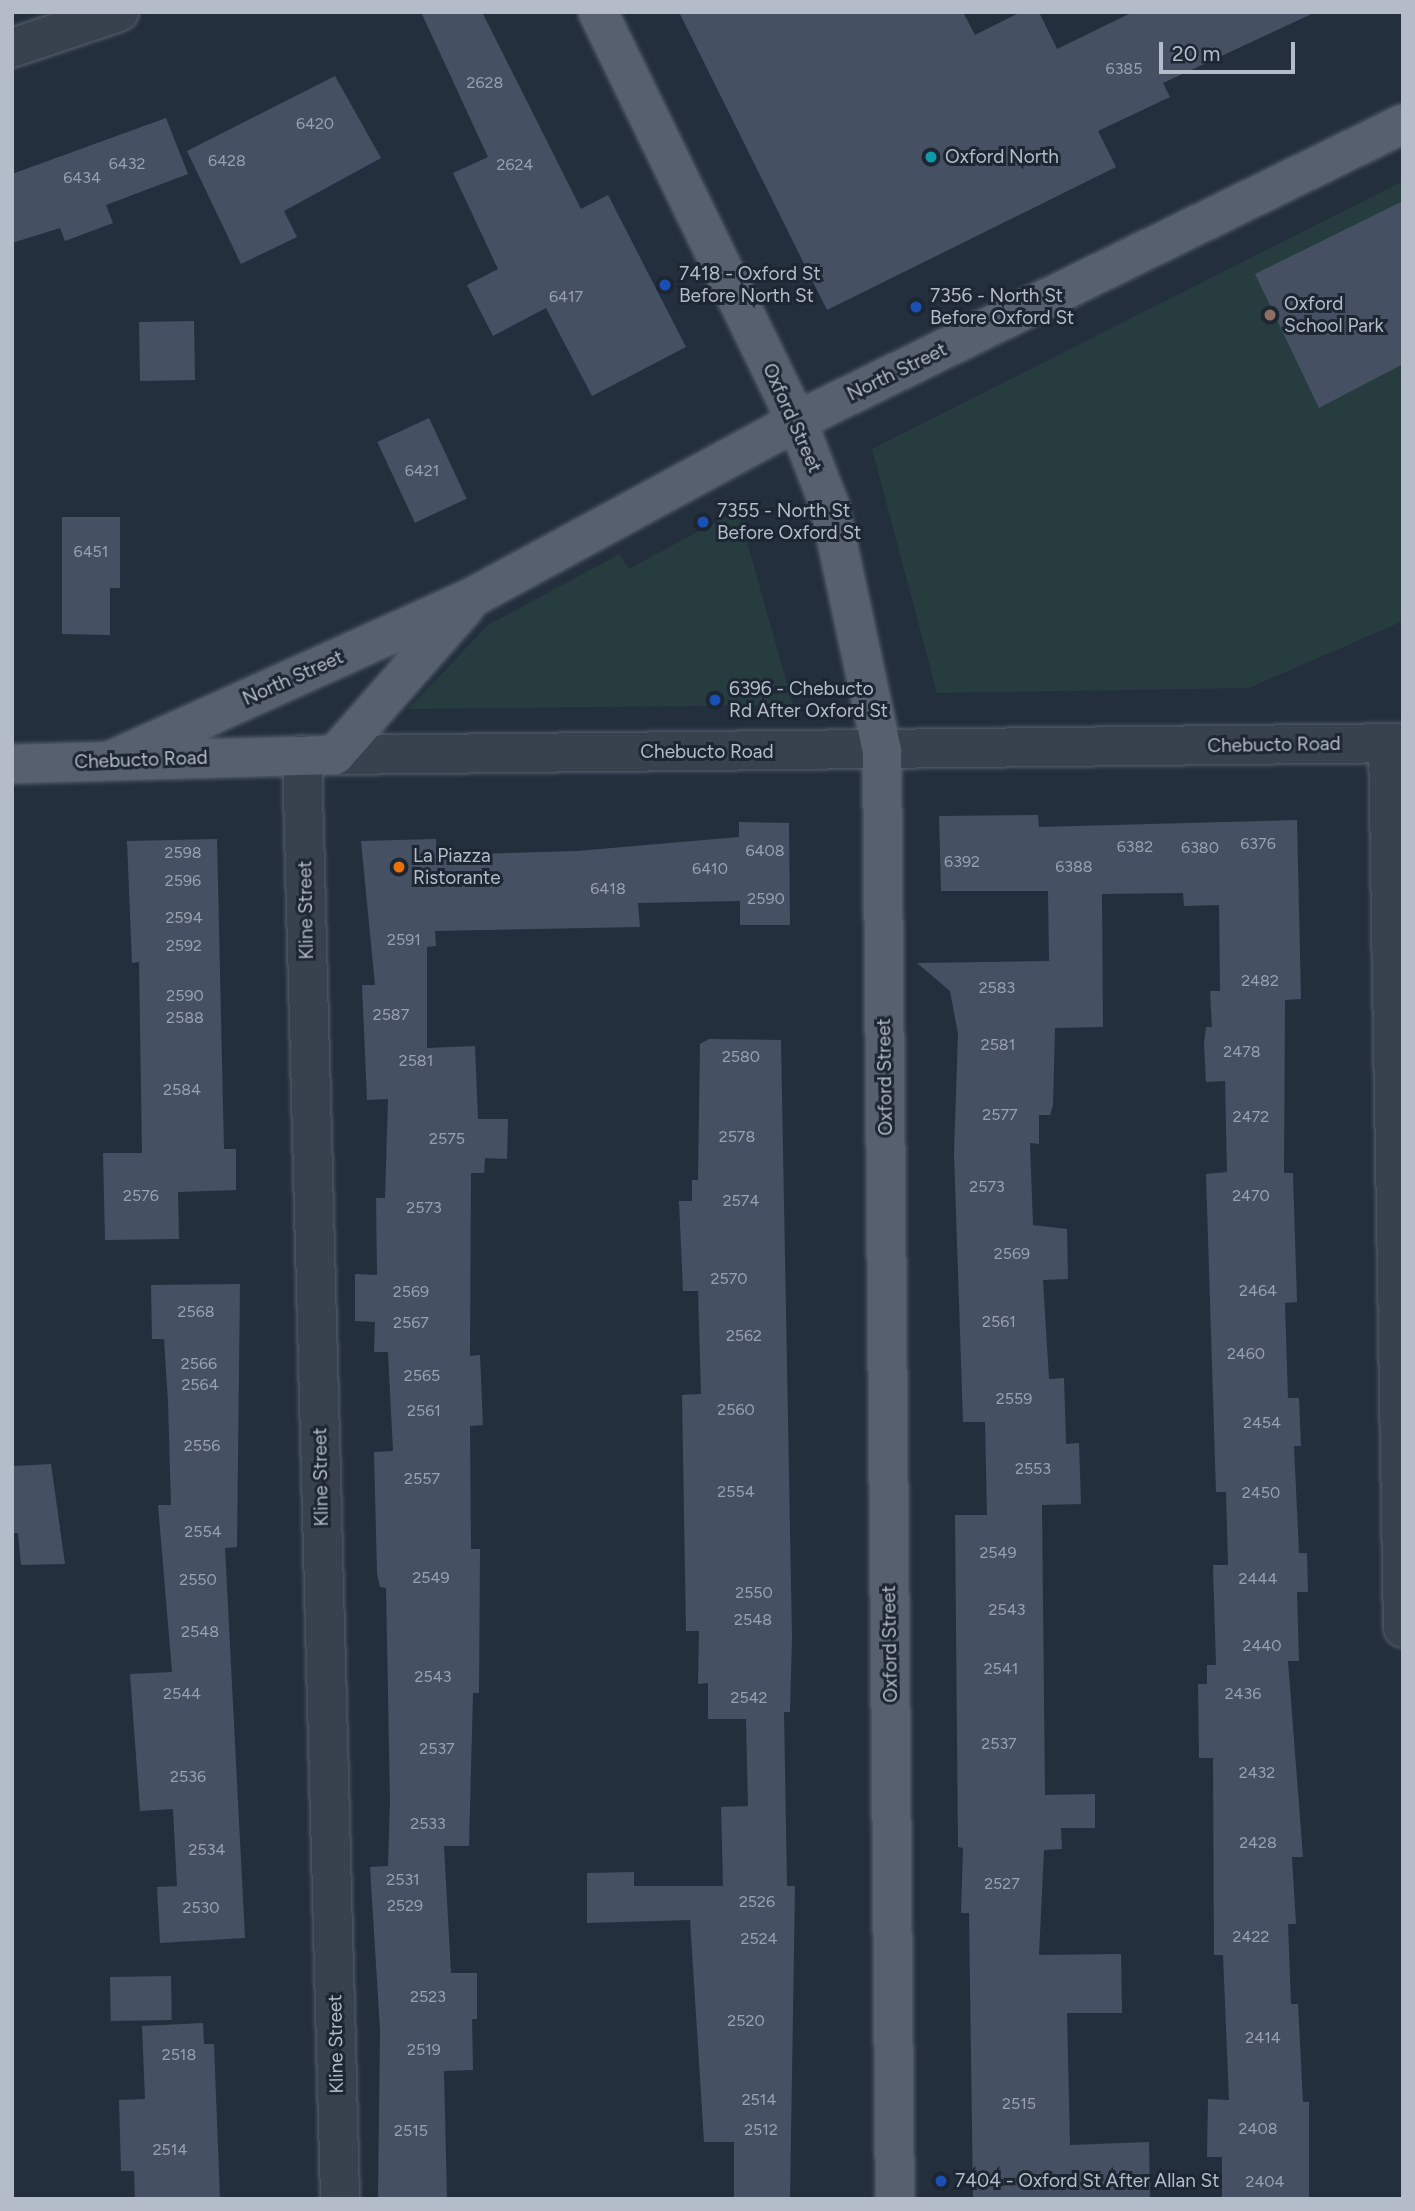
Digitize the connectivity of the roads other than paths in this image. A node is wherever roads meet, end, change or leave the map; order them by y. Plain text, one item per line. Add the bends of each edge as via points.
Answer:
1 (119, 12) edge
2 (598, 12) edge
3 (12, 48) edge
4 (1403, 124) edge
5 (797, 421) junction
6 (473, 597) junction
7 (1395, 743) edge
8 (882, 751) junction
9 (319, 755) junction
10 (112, 760) junction
11 (12, 764) edge
12 (1400, 1279) edge
13 (1403, 1628) edge
14 (340, 2199) edge
15 (895, 2199) edge

1 - 3 street
2 - 5 main road, Oxford Street
4 - 5 main road, North Street
5 - 6 main road, North Street
5 - 8 main road, Oxford Street via 829,505
6 - 9 main road, North Street
6 - 10 main road, North Street
7 - 8 street, Chebucto Road
7 - 12 street
8 - 9 street, Chebucto Road
8 - 15 main road, Oxford Street
9 - 10 main road, Chebucto Road
9 - 14 street, Kline Street
10 - 11 main road, Chebucto Road
12 - 13 street

